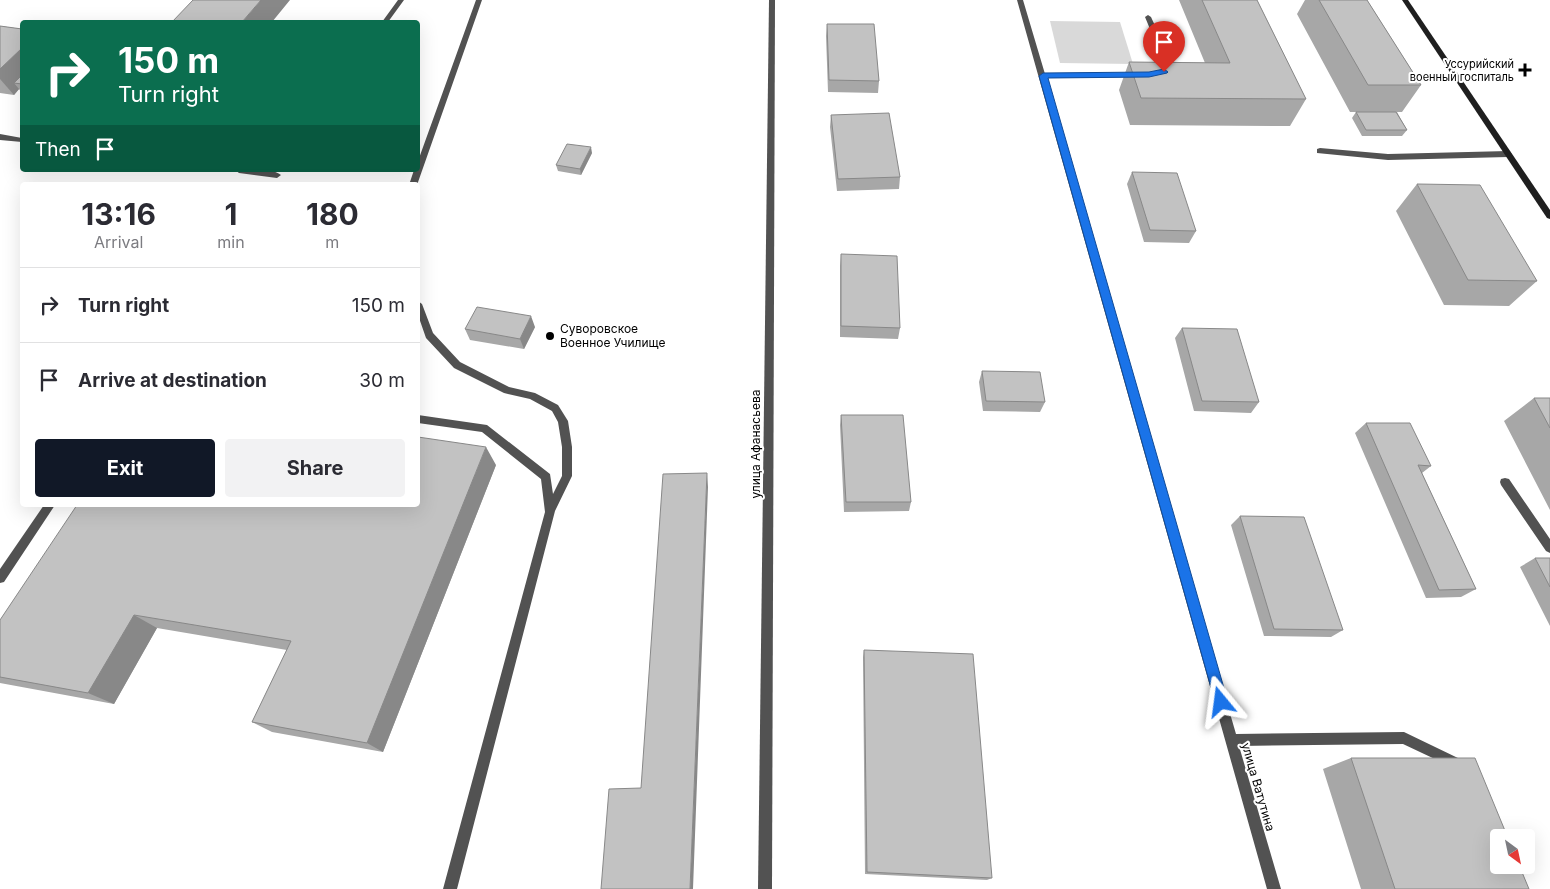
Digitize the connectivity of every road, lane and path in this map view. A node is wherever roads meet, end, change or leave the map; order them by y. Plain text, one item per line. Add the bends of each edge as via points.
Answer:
1 (402, 0) edge
2 (479, 0) edge
3 (772, 0) edge
4 (1020, 0) edge
5 (1405, 0) edge
6 (1148, 16) dead end
7 (387, 20) edge
8 (1043, 76) junction
9 (0, 137) edge
10 (20, 140) edge
11 (1320, 151) dead end
12 (1508, 154) junction
13 (420, 165) edge
14 (265, 172) edge
15 (278, 173) edge
16 (1550, 216) edge
17 (420, 310) edge
18 (420, 419) edge
19 (1505, 482) dead end
20 (49, 507) edge
21 (550, 512) junction
22 (1550, 548) edge
23 (0, 578) edge
24 (1232, 740) junction
25 (1466, 773) edge
26 (450, 889) edge
27 (765, 889) edge
28 (1274, 889) edge

1 - 7 street
2 - 13 street
3 - 27 street, улица Афанасьева
4 - 8 street, улица Ватутина
5 - 12 street
6 - 8 street via 1169,65 1164,72
8 - 24 street, улица Ватутина
9 - 10 street
11 - 12 street via 1388,156
12 - 16 street
14 - 15 street
17 - 21 street via 429,335 457,365 507,390 532,396 555,408 563,421 567,476
18 - 21 street via 484,428 546,477
19 - 22 street
20 - 23 street
21 - 26 street
24 - 25 street via 1404,738 1461,765
24 - 28 street, улица Ватутина

